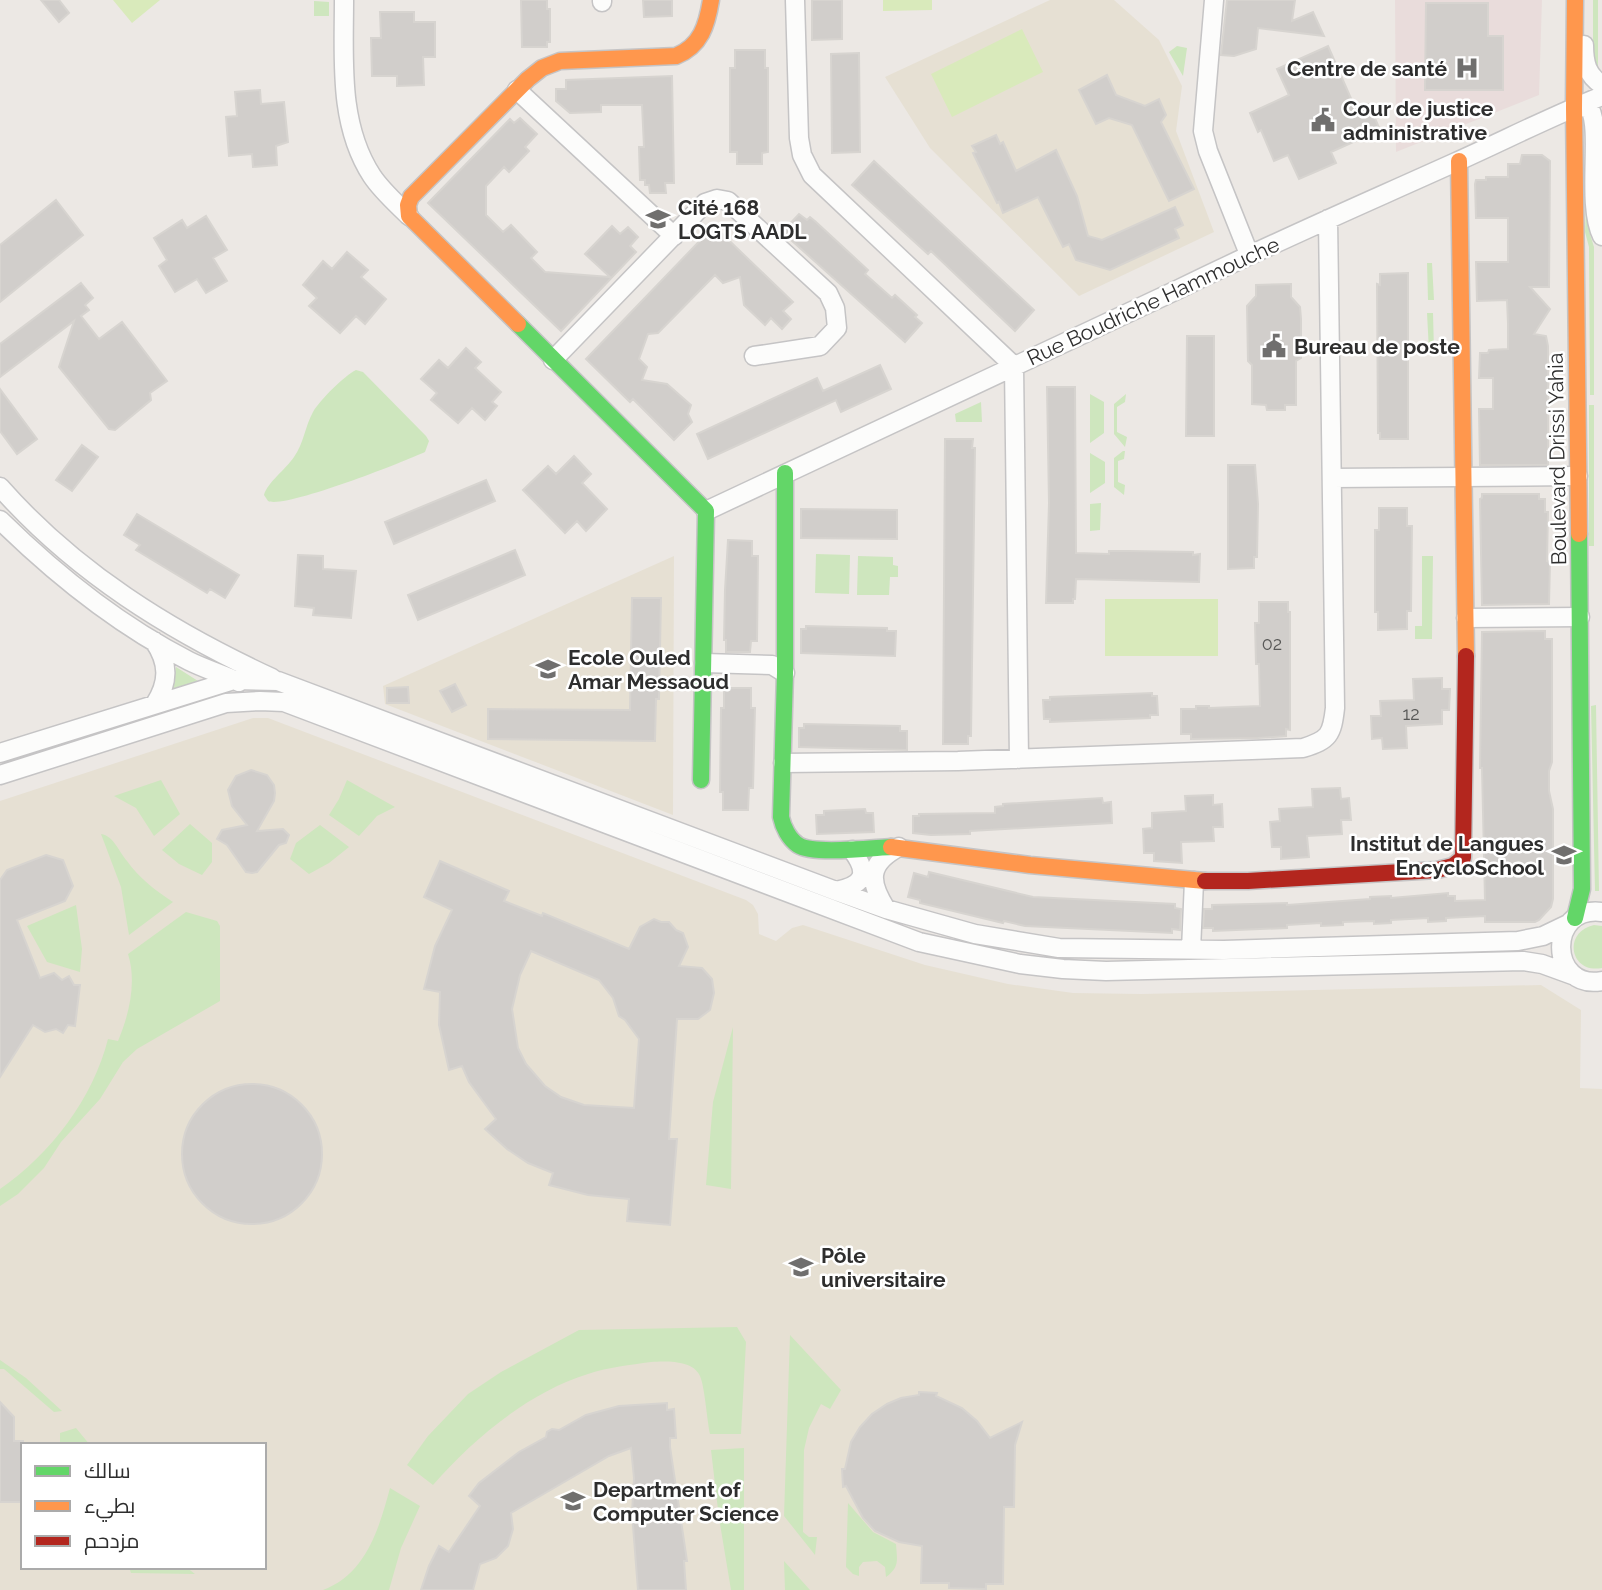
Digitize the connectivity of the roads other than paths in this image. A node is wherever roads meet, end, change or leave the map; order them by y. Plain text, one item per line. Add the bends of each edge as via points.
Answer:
1 (344, 0) edge
2 (710, 0) edge
3 (795, 0) edge
4 (1214, 0) edge
5 (1575, 0) edge
6 (1584, 0) edge
7 (1574, 85) junction
8 (1602, 85) edge
9 (517, 90) junction
10 (1602, 96) edge
11 (1576, 107) junction
12 (1550, 117) junction
13 (1574, 144) junction
14 (1459, 161) junction
15 (382, 188) junction
16 (411, 197) junction
17 (409, 216) junction
18 (1328, 219) junction
19 (674, 236) junction
20 (1602, 236) edge
21 (1249, 254) junction
22 (754, 356) dead end
23 (553, 360) junction
24 (1014, 366) junction
25 (785, 473) junction
26 (1578, 476) junction
27 (1464, 477) junction
28 (1332, 478) junction
29 (0, 487) edge
30 (706, 511) junction
31 (0, 520) edge
32 (1580, 617) junction
33 (1466, 618) junction
34 (154, 641) junction
35 (215, 651) junction
36 (704, 663) junction
37 (785, 673) junction
38 (234, 680) junction
39 (278, 681) junction
40 (284, 702) junction
41 (226, 703) junction
42 (155, 704) junction
43 (0, 753) edge
44 (1019, 759) junction
45 (783, 763) junction
46 (0, 775) edge
47 (701, 780) dead end
48 (899, 847) junction
49 (852, 850) joint
50 (870, 866) junction
51 (1194, 881) junction
52 (836, 891) junction
53 (886, 909) junction
54 (1602, 912) edge
55 (1572, 921) junction
56 (1191, 950) junction
57 (1575, 976) junction
58 (1602, 981) edge

1 - 15 street via 348,117 359,152
2 - 9 street via 703,34 683,54 560,61 542,68
3 - 24 street via 799,138 812,174
4 - 21 street via 1203,131
5 - 7 street, Boulevard Drissi Yahia
6 - 8 street via 1584,61 1591,78
7 - 11 street, Boulevard Drissi Yahia
7 - 12 street via 1564,106
9 - 16 street
9 - 19 street
10 - 11 street, Rue Boudriche Hammouche
11 - 12 street, Rue Boudriche Hammouche
11 - 13 street, Boulevard Drissi Yahia
11 - 20 street via 1590,109 1597,122 1597,227
12 - 13 street via 1563,121
12 - 14 street, Rue Boudriche Hammouche
13 - 26 street, Boulevard Drissi Yahia
14 - 18 street, Rue Boudriche Hammouche
14 - 27 street
15 - 16 street via 402,198
15 - 17 street
16 - 17 street
17 - 23 street
18 - 21 street, Rue Boudriche Hammouche
18 - 28 street
19 - 22 street via 705,203 728,201 828,293 836,328 820,346
19 - 23 street
21 - 24 street, Rue Boudriche Hammouche
23 - 30 street
24 - 25 street, Rue Boudriche Hammouche
24 - 44 street
25 - 30 street, Rue Boudriche Hammouche
25 - 37 street
26 - 27 street
26 - 32 street, Boulevard Drissi Yahia
27 - 28 street
27 - 33 street
28 - 44 street via 1335,708 1333,727 1324,741 1303,748
29 - 35 street via 24,515 117,592
30 - 36 street
31 - 34 street via 93,599
32 - 33 street
32 - 55 street, Boulevard Drissi Yahia via 1582,889
33 - 51 street via 1463,858 1437,870
34 - 38 street
34 - 42 street via 166,666 166,679
35 - 38 street via 231,669
35 - 39 street
36 - 37 street via 772,665
36 - 47 street
37 - 45 street
38 - 39 street
38 - 40 street
38 - 41 street
38 - 42 street
39 - 52 street
40 - 41 street
40 - 57 street via 865,923 990,959 1106,971 1523,961
41 - 46 street
42 - 43 street
44 - 45 street
45 - 49 street via 781,817 790,838 812,850
48 - 50 street
48 - 50 street via 876,869
48 - 51 street
49 - 50 street
50 - 52 street via 860,881
50 - 53 street via 874,891
51 - 56 street
52 - 53 street
53 - 56 street via 975,934 1059,948
54 - 55 street via 1584,913
55 - 56 street via 1543,936 1518,941
55 - 57 street via 1563,933 1560,953
57 - 58 street

